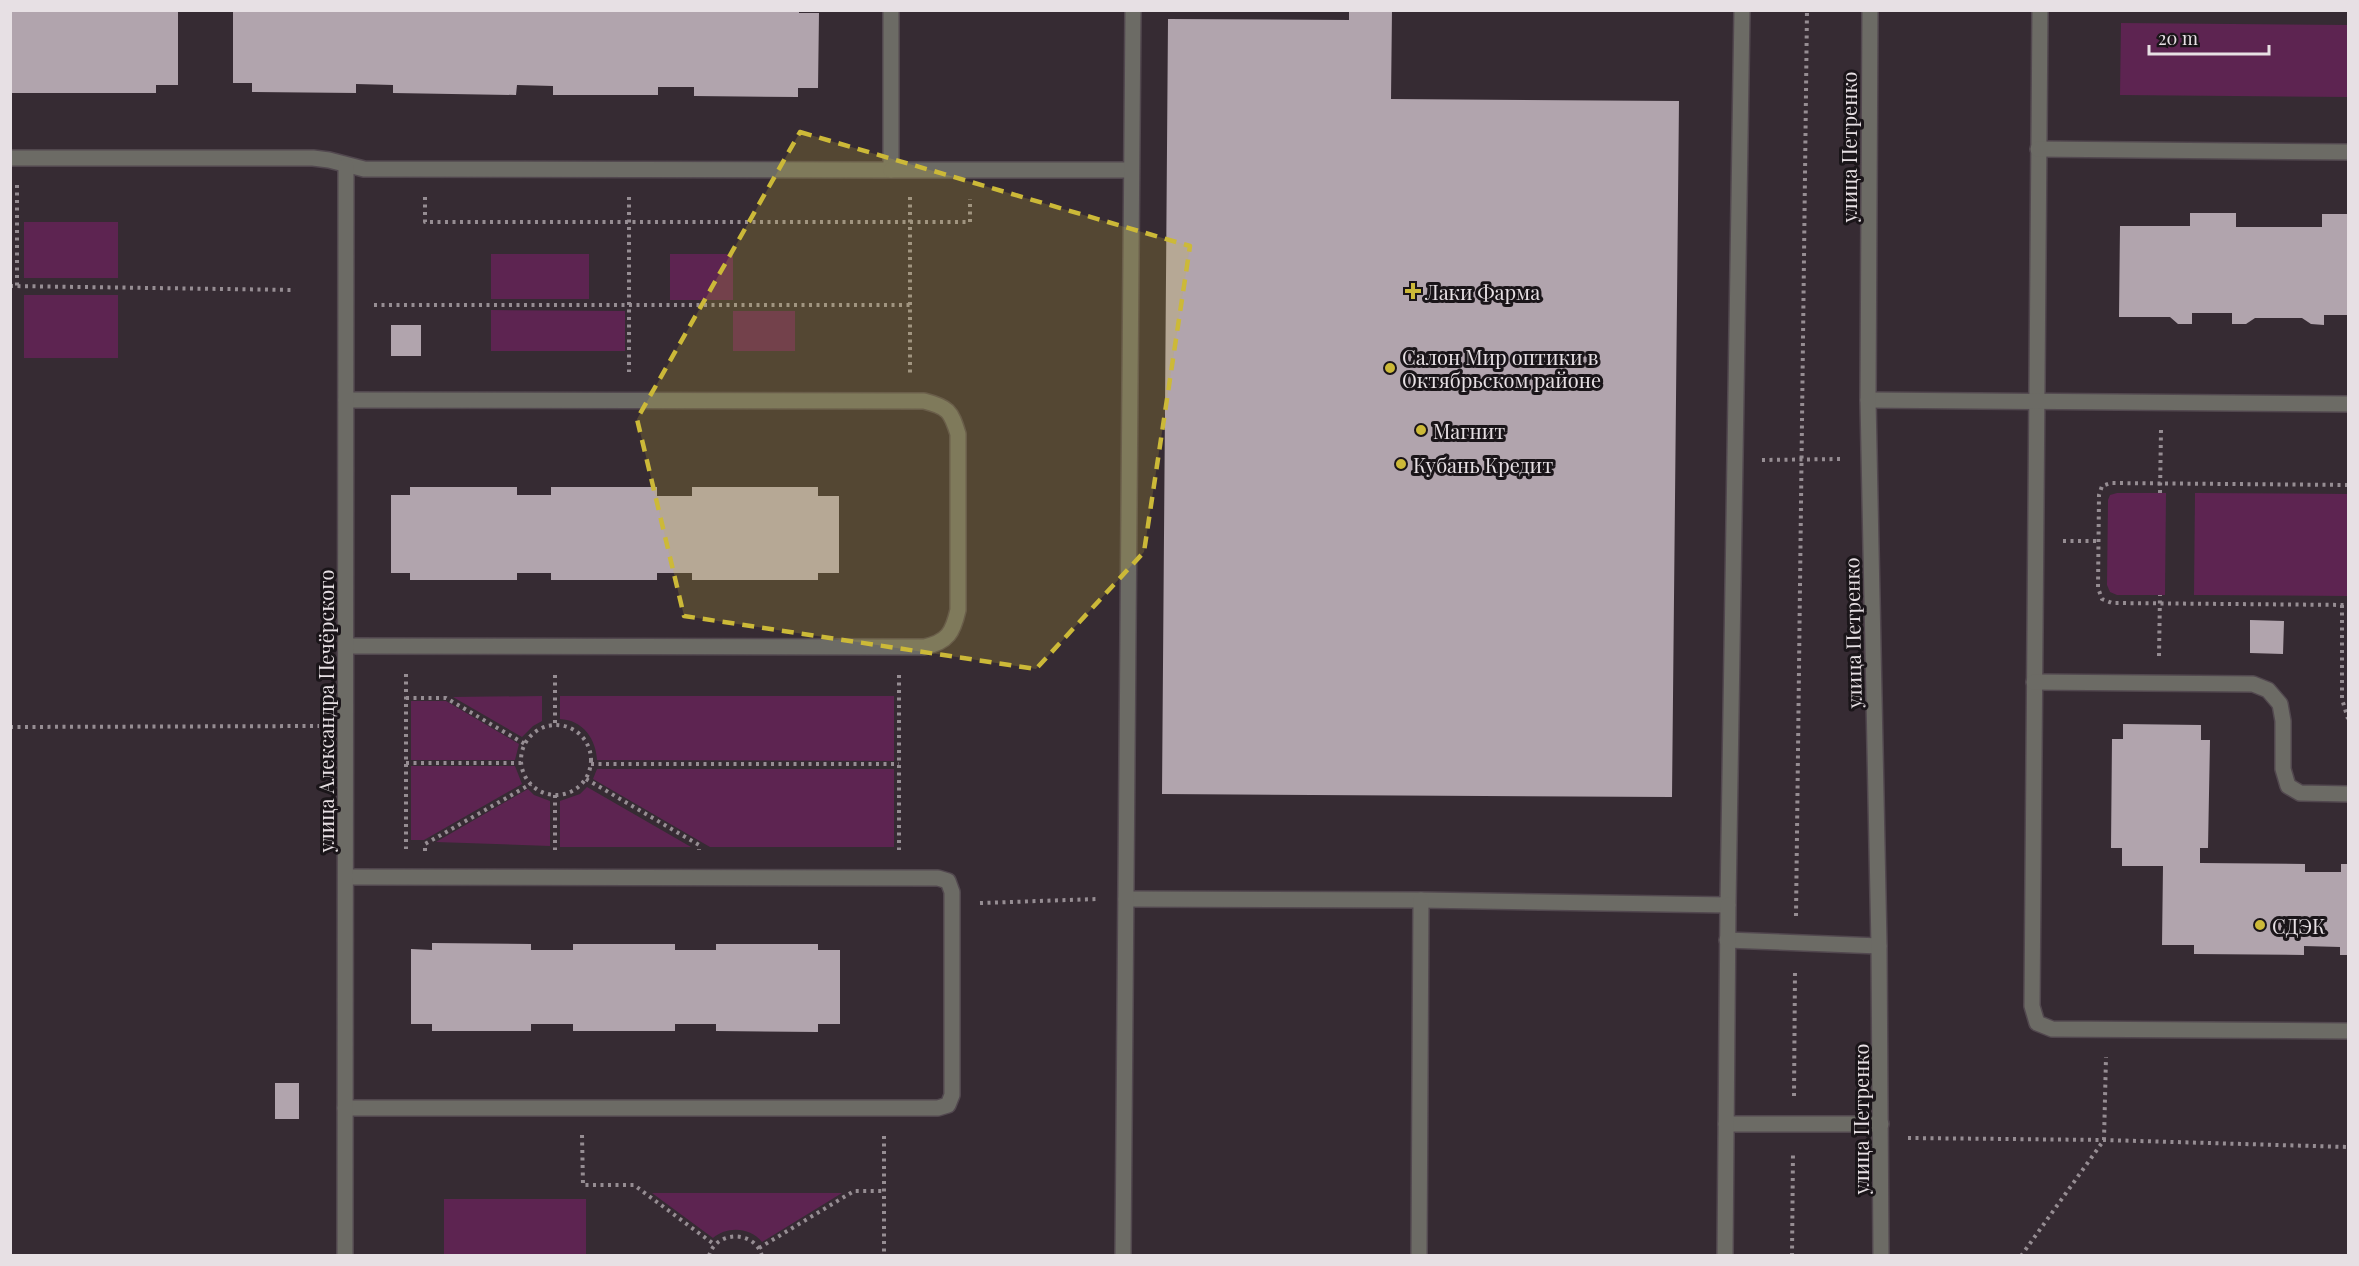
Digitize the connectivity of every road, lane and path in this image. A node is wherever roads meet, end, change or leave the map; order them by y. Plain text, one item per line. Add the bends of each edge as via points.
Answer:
1 (891, 10) edge
2 (1132, 10) edge
3 (1742, 10) edge
4 (1807, 10) edge
5 (1870, 10) edge
6 (2040, 10) edge
7 (2038, 149) junction
8 (2349, 152) edge
9 (14, 158) edge
10 (346, 166) junction
11 (425, 169) junction
12 (629, 170) junction
13 (891, 170) junction
14 (970, 170) junction
15 (1131, 170) junction
16 (629, 222) junction
17 (910, 226) dead end
18 (10, 286) edge
19 (17, 286) junction
20 (295, 290) dead end
21 (346, 305) junction
22 (629, 305) junction
23 (910, 305) junction
24 (346, 400) junction
25 (629, 400) junction
26 (1868, 400) junction
27 (910, 401) junction
28 (2036, 402) junction
29 (2161, 402) junction
30 (2349, 404) edge
31 (1869, 458) junction
32 (1801, 459) junction
33 (1735, 460) junction
34 (2160, 483) junction
35 (2349, 485) edge
36 (2160, 493) dead end
37 (2160, 595) dead end
38 (2160, 603) junction
39 (2342, 605) junction
40 (2349, 605) edge
41 (346, 646) junction
42 (406, 666) dead end
43 (555, 666) dead end
44 (899, 671) dead end
45 (2034, 682) junction
46 (2159, 683) junction
47 (406, 698) junction
48 (2349, 719) edge
49 (555, 725) junction
50 (346, 726) junction
51 (10, 727) edge
52 (525, 744) junction
53 (406, 763) junction
54 (521, 763) junction
55 (591, 764) junction
56 (899, 764) junction
57 (586, 779) junction
58 (531, 783) junction
59 (2349, 794) edge
60 (555, 795) junction
61 (346, 877) junction
62 (406, 877) junction
63 (425, 877) junction
64 (555, 877) junction
65 (699, 877) junction
66 (899, 878) junction
67 (1126, 899) junction
68 (1421, 900) junction
69 (952, 903) junction
70 (1728, 905) junction
71 (1727, 940) junction
72 (1795, 943) junction
73 (1879, 946) junction
74 (2106, 1029) junction
75 (2349, 1031) edge
76 (345, 1108) junction
77 (582, 1108) junction
78 (884, 1108) junction
79 (1726, 1124) junction
80 (1793, 1124) junction
81 (1881, 1131) junction
82 (2104, 1140) junction
83 (2349, 1147) edge
84 (884, 1191) junction
85 (716, 1245) junction
86 (759, 1248) junction
87 (345, 1256) edge
88 (709, 1256) edge
89 (762, 1256) edge
90 (884, 1256) edge
91 (1123, 1256) edge
92 (1419, 1256) edge
93 (1725, 1256) edge
94 (1792, 1256) edge
95 (1881, 1256) edge
96 (2021, 1256) edge

1 - 13 street
2 - 15 street
3 - 33 street
4 - 32 path
5 - 26 street, улица Петренко
6 - 7 street
7 - 8 street
7 - 28 street
9 - 10 street via 313,159
9 - 19 path
10 - 11 street
10 - 21 street, улица Александра Печёрского
11 - 12 street
11 - 16 path via 425,222
12 - 13 street
12 - 16 path
13 - 14 street
14 - 15 street
14 - 16 path via 970,222
15 - 67 street
16 - 22 path
17 - 23 path
18 - 19 path
19 - 20 path
21 - 22 path
21 - 24 street, улица Александра Печёрского
22 - 23 path
22 - 25 path
23 - 27 path
24 - 25 street
24 - 41 street, улица Александра Печёрского
25 - 27 street
26 - 28 street
26 - 31 street, улица Петренко
27 - 41 street via 940,405 952,415 958,434 958,610 954,629 938,644
28 - 29 street
28 - 45 street
29 - 30 street
29 - 34 path
31 - 32 path
31 - 73 street, улица Петренко
32 - 33 path
32 - 72 path
33 - 70 street
34 - 35 path
34 - 36 path
34 - 38 path via 2102,486 2098,588 2102,599 2112,603
37 - 38 path
38 - 39 path
38 - 46 path
39 - 40 path
39 - 48 path via 2342,699
41 - 50 street, улица Александра Печёрского
42 - 47 path
43 - 49 path
44 - 56 path
45 - 46 street
45 - 74 street via 2032,1006 2037,1023 2052,1029
46 - 59 street via 2253,684 2268,690 2280,704 2283,769 2288,786 2300,793
47 - 52 path via 446,698
47 - 53 path
49 - 52 path via 536,731
49 - 55 path via 575,730 585,740
50 - 51 path
50 - 61 street, улица Александра Печёрского
52 - 54 path
53 - 54 path
53 - 62 path
54 - 58 path
55 - 56 path
55 - 57 path
56 - 66 path
57 - 60 path via 577,789
57 - 65 path via 699,845
58 - 60 path via 537,790
58 - 63 path via 425,844
60 - 64 path
61 - 62 street
61 - 76 street, улица Александра Печёрского
62 - 63 street
63 - 64 street
64 - 65 street
65 - 66 street
66 - 69 street via 948,881
67 - 68 street
67 - 69 path
67 - 91 street
68 - 70 street
68 - 92 street
69 - 78 street via 952,1095 948,1105 938,1108
70 - 71 street
71 - 72 street
71 - 79 street
72 - 73 street
72 - 80 path
73 - 81 street, улица Петренко
74 - 75 street
74 - 82 path
76 - 77 street
76 - 87 street, улица Александра Печёрского
77 - 78 street
77 - 85 path via 583,1185 634,1185
78 - 84 path
79 - 80 street
79 - 93 street
80 - 81 street
80 - 94 path
81 - 82 path
81 - 95 street, улица Петренко
82 - 83 path
82 - 96 path
84 - 86 path via 854,1191
84 - 90 path
85 - 86 path via 729,1236 742,1236
85 - 88 path
86 - 89 path

